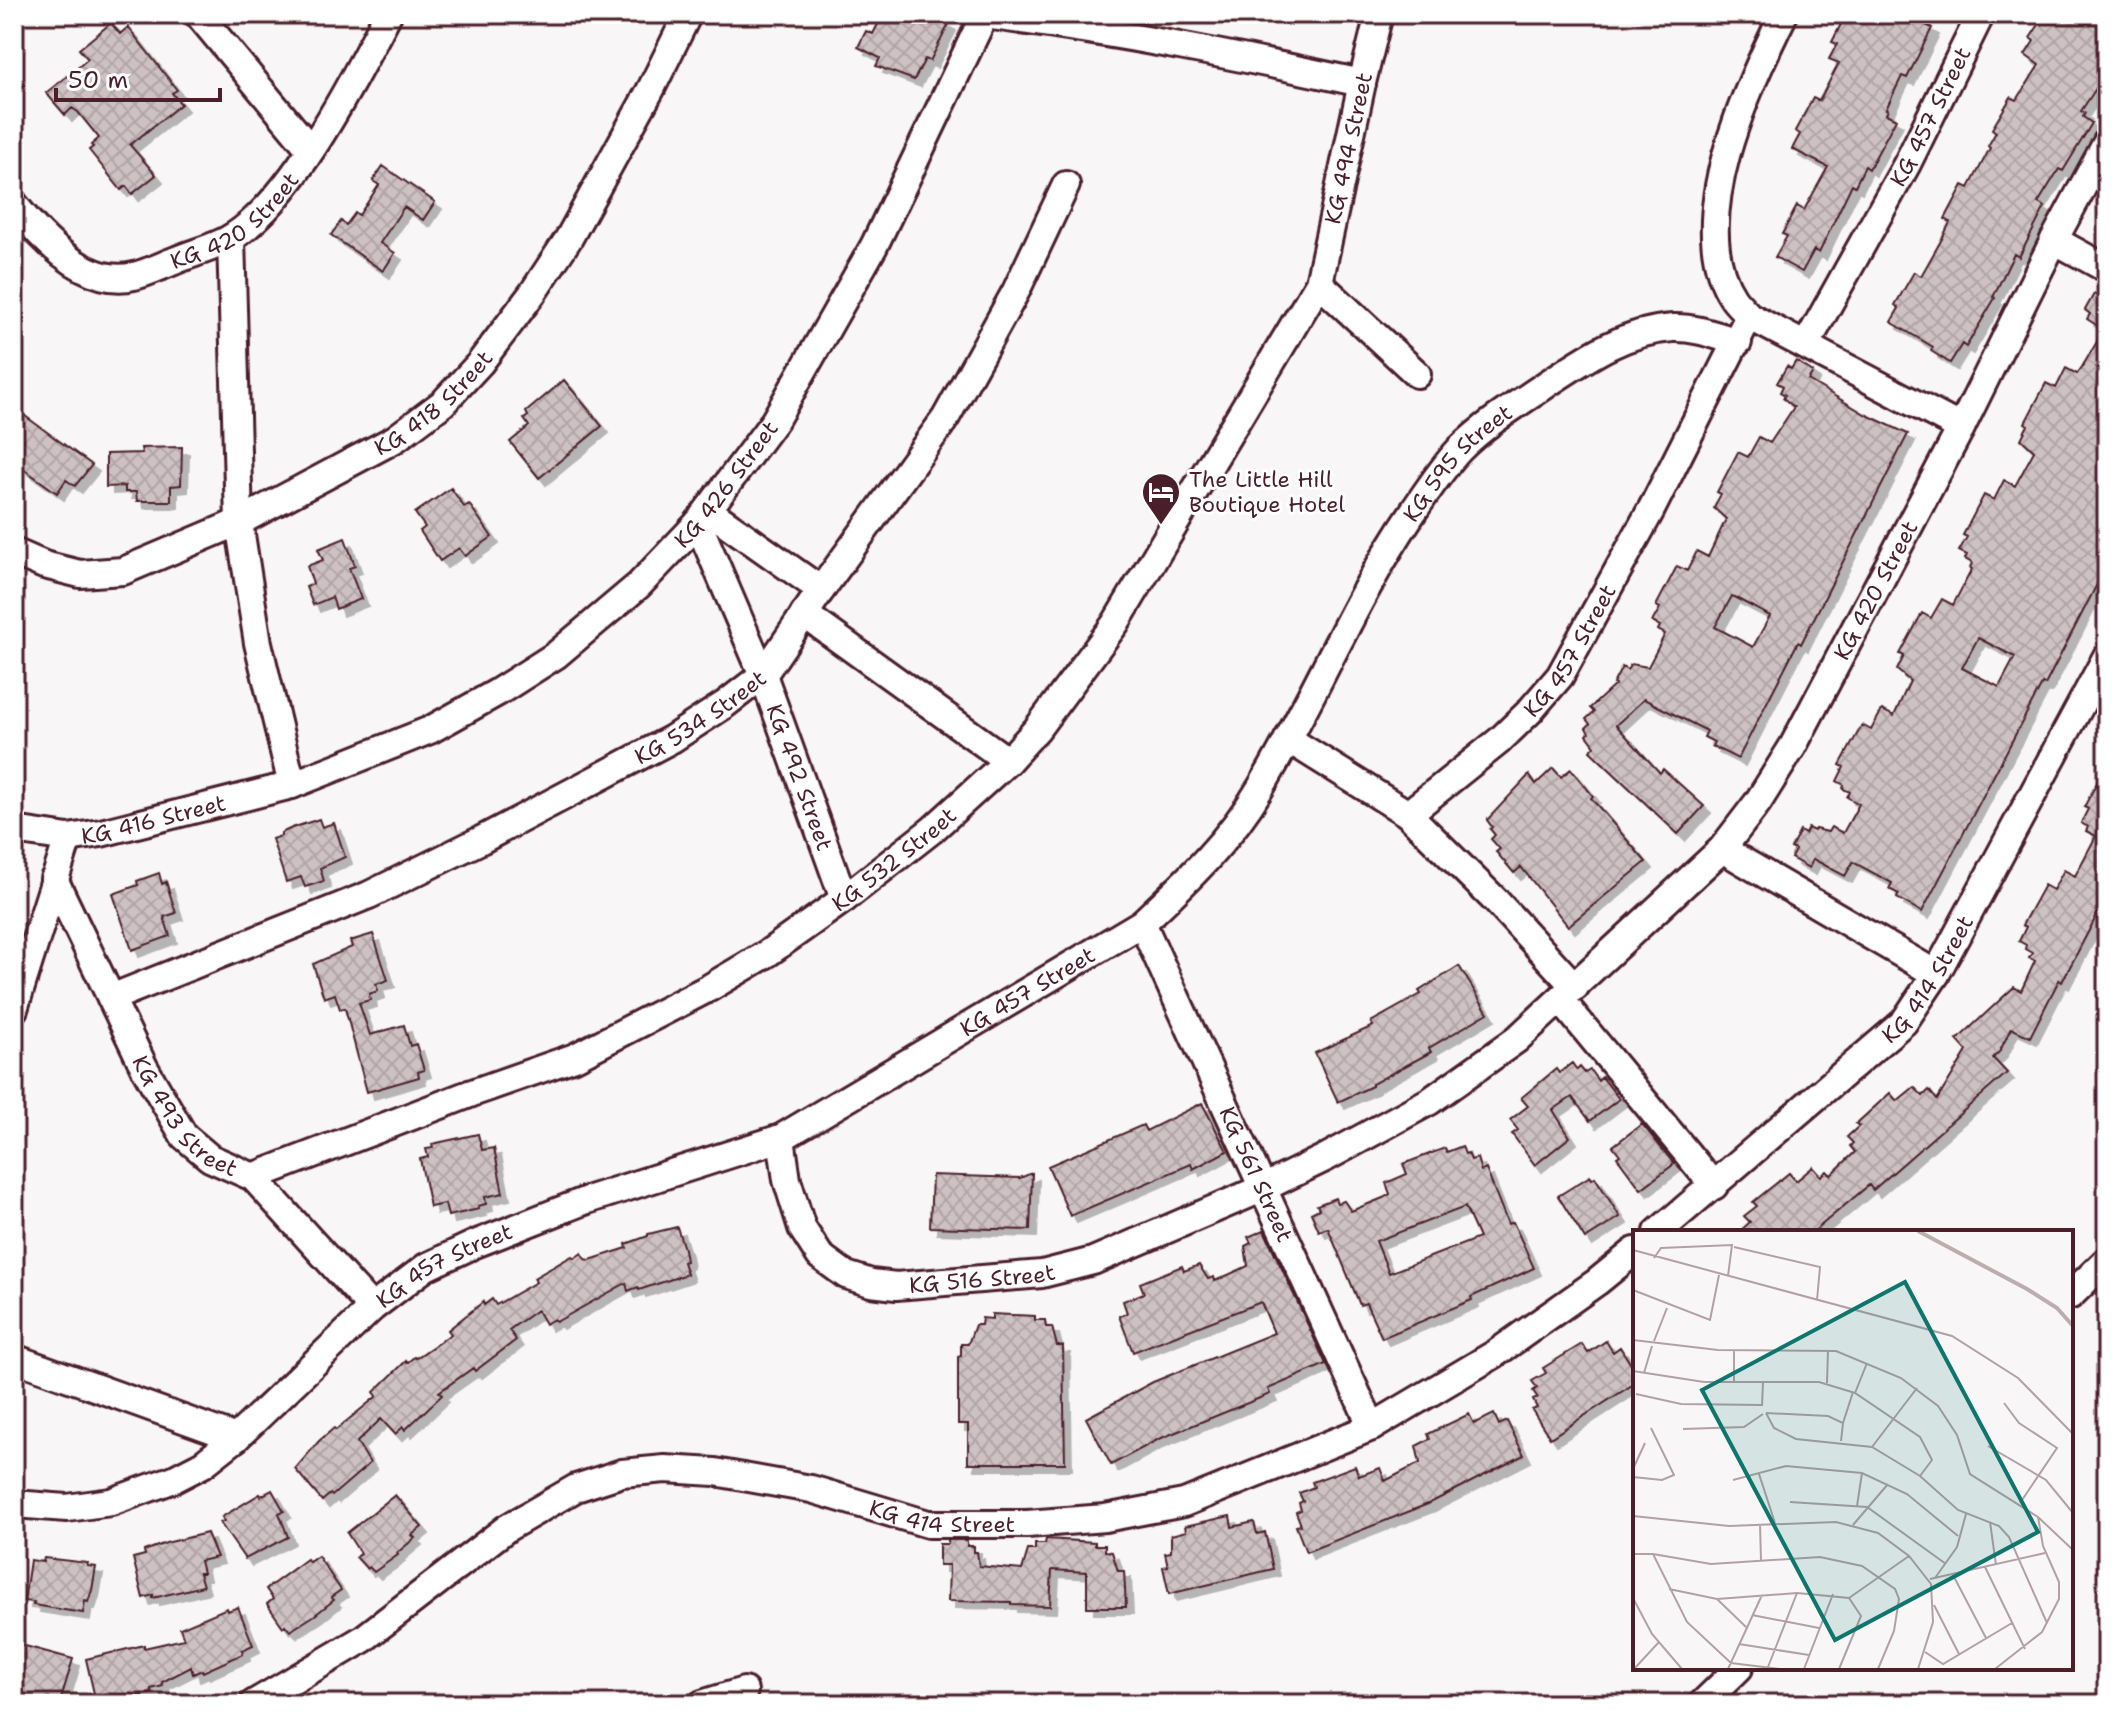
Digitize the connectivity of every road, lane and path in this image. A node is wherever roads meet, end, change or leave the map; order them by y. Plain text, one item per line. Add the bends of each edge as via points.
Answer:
1 (198, 14) edge
2 (388, 14) edge
3 (688, 14) edge
4 (984, 14) edge
5 (1379, 14) edge
6 (1784, 14) edge
7 (1981, 14) edge
8 (1362, 83) junction
9 (2107, 142) edge
10 (310, 149) junction
11 (1066, 185) dead end
12 (14, 204) edge
13 (231, 238) junction
14 (2054, 240) junction
15 (2107, 269) edge
16 (1319, 283) junction
17 (1749, 316) junction
18 (1738, 342) junction
19 (1806, 345) junction
20 (1417, 374) dead end
21 (1961, 428) junction
22 (703, 517) junction
23 (239, 522) junction
24 (14, 552) edge
25 (821, 590) junction
26 (804, 614) junction
27 (2107, 656) edge
28 (763, 675) junction
29 (1288, 739) junction
30 (1008, 761) junction
31 (292, 785) junction
32 (1408, 814) junction
33 (14, 830) edge
34 (68, 838) junction
35 (1722, 849) junction
36 (54, 879) junction
37 (844, 899) junction
38 (1142, 923) junction
39 (1936, 974) junction
40 (1568, 994) junction
41 (111, 998) junction
42 (14, 1007) edge
43 (781, 1138) junction
44 (253, 1177) junction
45 (1714, 1186) junction
46 (1261, 1189) junction
47 (1660, 1230) edge
48 (1633, 1253) edge
49 (2107, 1260) edge
50 (2073, 1293) edge
51 (372, 1308) junction
52 (14, 1358) edge
53 (1372, 1427) junction
54 (236, 1438) junction
55 (14, 1504) edge
56 (1737, 1670) edge
57 (744, 1691) dead end
58 (256, 1703) edge
59 (702, 1704) edge
60 (1702, 1704) edge

1 - 10 street
2 - 10 street, KG 420 Street
3 - 23 street, KG 418 Street via 569,238 480,363 443,403 395,439
4 - 8 street via 1214,51
4 - 22 street, KG 426 Street via 874,246 827,332 775,420
5 - 8 street, KG 494 Street
6 - 17 street via 1727,147 1714,215 1721,270 1732,297
7 - 19 street, KG 457 Street via 1907,164
8 - 16 street, KG 494 Street
9 - 14 street, KG 420 Street
10 - 13 street, KG 420 Street via 272,203
11 - 25 street, KG 534 Street via 969,380
12 - 13 street, KG 420 Street via 36,233 103,277 132,277
13 - 23 street
14 - 15 street
14 - 21 street, KG 420 Street
16 - 20 street
16 - 30 street, KG 532 Street via 1115,624
17 - 18 street, KG 457 Street
17 - 19 street
18 - 29 street, KG 595 Street via 1674,328 1616,341 1481,430 1438,474 1392,542
18 - 32 street, KG 457 Street via 1560,676 1499,741
19 - 21 street
21 - 35 street, KG 420 Street via 1793,746
22 - 25 street
22 - 28 street, KG 492 Street
22 - 31 street, KG 426 Street via 639,585 556,655 430,730
23 - 24 street, KG 418 Street via 123,571 80,574
23 - 31 street via 258,643
25 - 26 street, KG 534 Street
26 - 28 street, KG 534 Street
26 - 30 street
27 - 39 street, KG 414 Street
28 - 37 street, KG 492 Street
28 - 41 street, KG 534 Street via 672,739 481,840 369,895
29 - 32 street
29 - 38 street, KG 457 Street via 1228,836
30 - 37 street, KG 532 Street
31 - 34 street, KG 416 Street
32 - 40 street via 1495,900
33 - 34 street, KG 416 Street
34 - 36 street
35 - 39 street
35 - 40 street, KG 420 Street
36 - 41 street, KG 493 Street
36 - 42 street
37 - 44 street, KG 532 Street via 709,988 575,1057
38 - 43 street, KG 457 Street
38 - 46 street, KG 561 Street
39 - 45 street, KG 414 Street via 1904,1022
40 - 45 street
40 - 46 street, KG 516 Street via 1516,1040 1430,1101
41 - 44 street, KG 493 Street via 184,1136 210,1158
43 - 46 street, KG 516 Street via 792,1199 820,1256 846,1275 896,1286 1042,1274 1093,1261
43 - 51 street, KG 457 Street via 587,1200 475,1244 426,1267
44 - 51 street, KG 493 Street
45 - 47 street, KG 414 Street
46 - 53 street, KG 561 Street
48 - 53 street, KG 414 Street via 1495,1354
49 - 50 street
51 - 54 street, KG 457 Street
52 - 54 street
53 - 58 street, KG 414 Street via 1184,1503 1105,1518 1027,1524 928,1524 811,1489 715,1472 622,1473 576,1488 507,1528 363,1639
54 - 55 street, KG 457 Street via 174,1479 111,1502 67,1508
56 - 60 street
57 - 59 street

